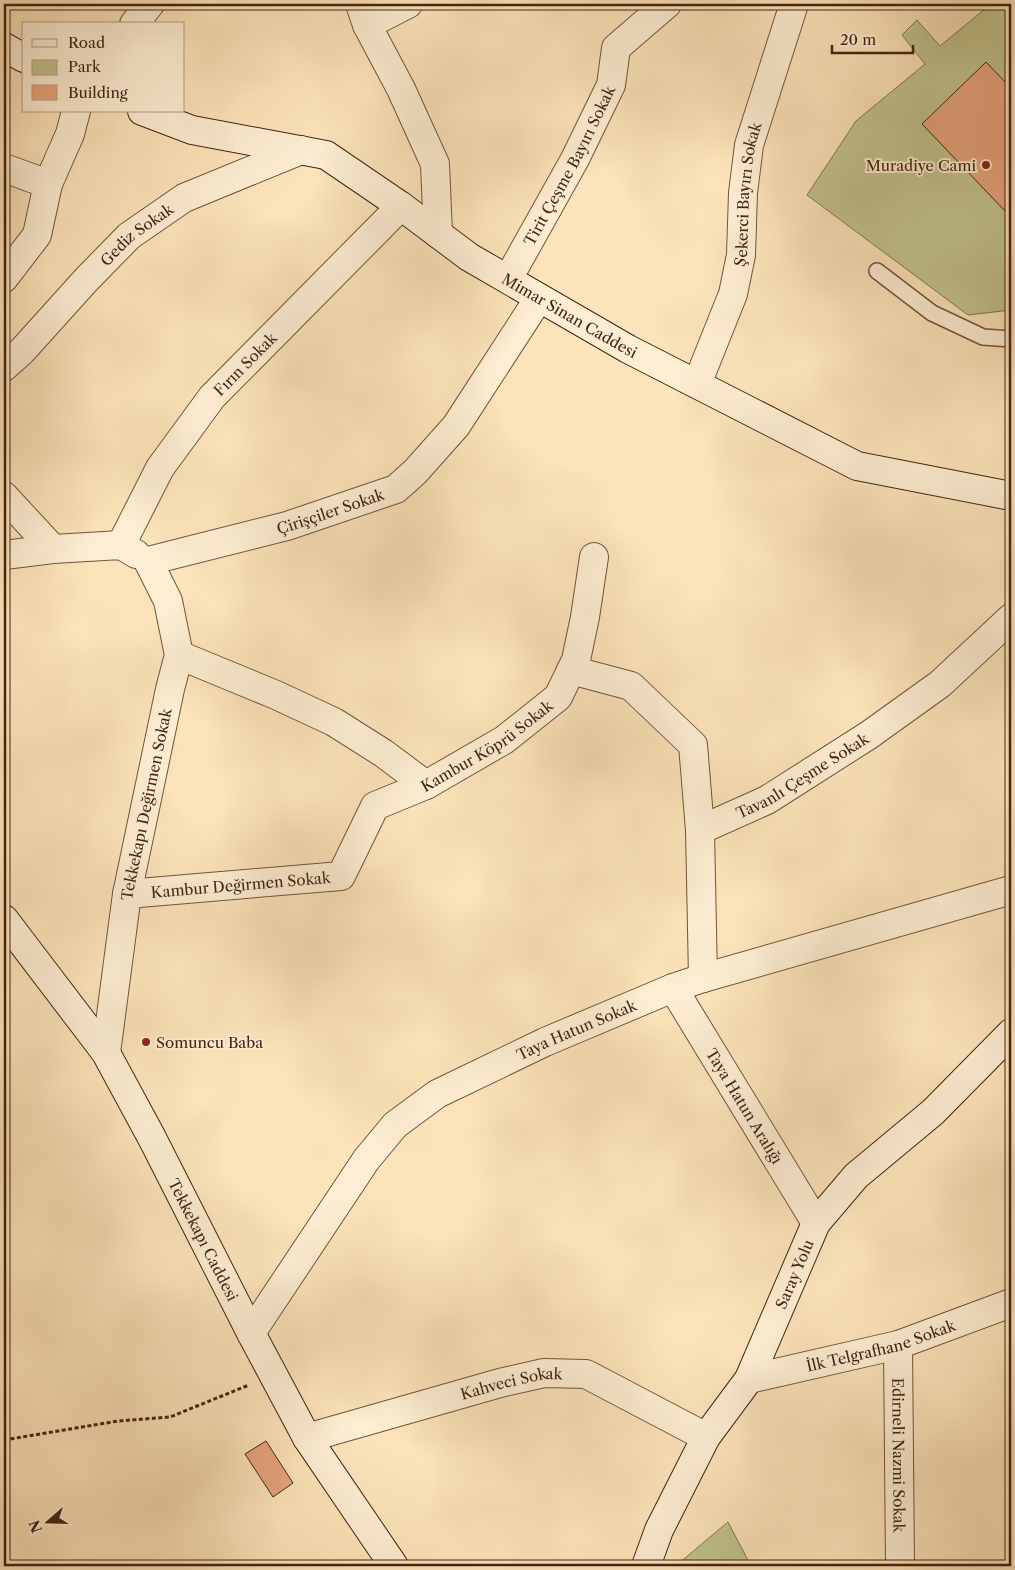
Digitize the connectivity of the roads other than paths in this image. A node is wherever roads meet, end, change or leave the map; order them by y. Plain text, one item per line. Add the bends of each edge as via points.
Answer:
1 (150, 4) edge
2 (408, 4) edge
3 (667, 4) edge
4 (794, 4) edge
5 (364, 14) edge
6 (136, 22) edge
7 (4, 47) edge
8 (22, 57) edge
9 (76, 112) edge
10 (145, 112) edge
11 (301, 150) junction
12 (4, 168) edge
13 (48, 184) junction
14 (401, 206) junction
15 (438, 234) junction
16 (877, 271) dead end
17 (4, 278) edge
18 (508, 280) junction
19 (539, 298) junction
20 (1011, 339) edge
21 (4, 367) edge
22 (697, 384) junction
23 (4, 496) edge
24 (1011, 496) edge
25 (121, 545) junction
26 (53, 550) junction
27 (4, 555) edge
28 (594, 557) dead end
29 (148, 562) junction
30 (1011, 618) edge
31 (179, 655) junction
32 (571, 670) junction
33 (426, 785) junction
34 (700, 830) junction
35 (1011, 890) edge
36 (127, 894) junction
37 (4, 919) edge
38 (703, 978) junction
39 (673, 988) junction
40 (1011, 1033) edge
41 (106, 1053) junction
42 (816, 1224) junction
43 (1011, 1303) edge
44 (251, 1333) junction
45 (898, 1345) junction
46 (749, 1379) junction
47 (706, 1437) junction
48 (307, 1438) junction
49 (394, 1566) edge
50 (646, 1566) edge
51 (900, 1566) edge

1 - 6 street
2 - 5 street
3 - 18 street, Tirit Çeşme Bayırı Sokak via 616,48 611,85 575,159
4 - 22 street, Şekerci Bayırı Sokak via 749,145 743,193 741,255 733,294
5 - 15 street via 435,164
7 - 8 street
9 - 13 street via 70,134
10 - 11 street, Mimar Sinan Caddesi via 192,130
11 - 14 street, Mimar Sinan Caddesi via 326,155
11 - 21 street, Gediz Sokak via 184,198 130,236
12 - 13 street
13 - 17 street via 37,235
14 - 15 street, Mimar Sinan Caddesi
14 - 25 street, Fırın Sokak via 212,397 160,468
15 - 18 street, Mimar Sinan Caddesi
16 - 20 lane via 932,313 983,337
18 - 19 street, Mimar Sinan Caddesi
19 - 22 street, Mimar Sinan Caddesi
19 - 29 street, Çirişçiler Sokak via 456,426 396,489 287,526
22 - 24 street, Mimar Sinan Caddesi via 857,466
23 - 26 street
25 - 26 street
25 - 29 street
26 - 27 street
28 - 32 street, Kambur Köprü Sokak via 583,626
29 - 31 street, Tekkekapı Değirmen Sokak via 168,601
30 - 34 street, Tavanlı Çeşme Sokak via 940,684 869,735 767,800
31 - 33 street, Kambur Köprü Sokak via 334,722
31 - 36 street, Tekkekapı Değirmen Sokak
32 - 33 street, Kambur Köprü Sokak via 558,697 527,722 504,740
32 - 34 street via 631,686 693,745
33 - 36 street, Kambur Değirmen Sokak via 375,806 341,876
34 - 38 street
35 - 38 street, Taya Hatun Sokak
36 - 41 street, Tekkekapı Değirmen Sokak
37 - 41 street, Tekkekapı Caddesi
38 - 39 street, Taya Hatun Sokak
39 - 42 street, Taya Hatun Aralığı
39 - 44 street, Taya Hatun Sokak via 545,1042 437,1094 395,1125 366,1160
40 - 42 street, Saray Yolu via 933,1112 856,1176
41 - 44 street, Tekkekapı Caddesi
42 - 46 street, Saray Yolu
43 - 45 street, İlk Telgrafhane Sokak
44 - 48 street, Tekkekapı Caddesi
45 - 46 street, İlk Telgrafhane Sokak
45 - 51 street, Edirneli Nazmi Sokak
46 - 47 street, Saray Yolu
47 - 48 street, Kahveci Sokak via 586,1374 544,1373
47 - 50 street, Saray Yolu via 659,1530
48 - 49 street, Tekkekapı Caddesi

